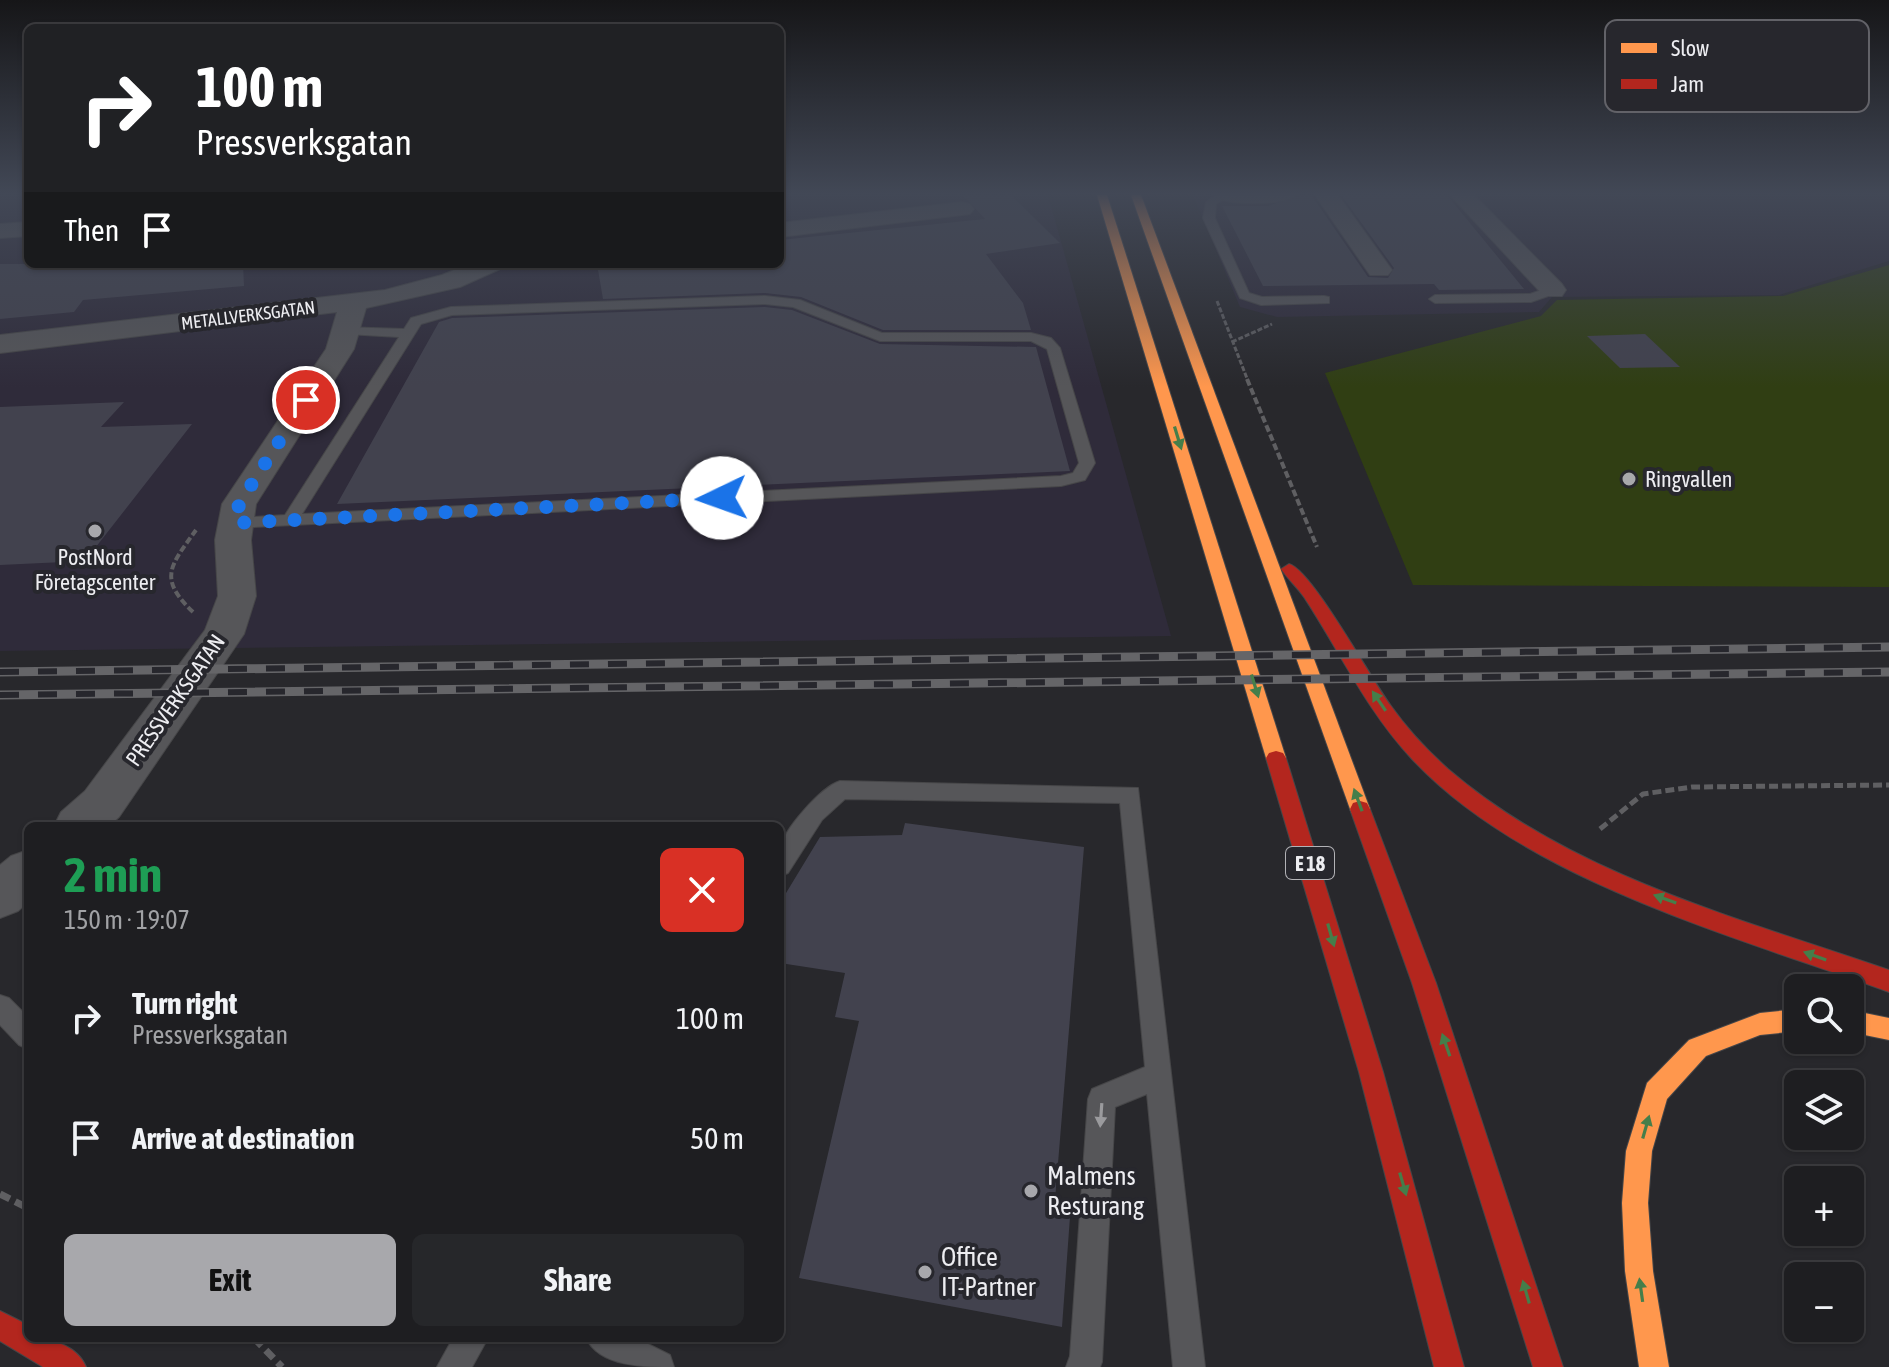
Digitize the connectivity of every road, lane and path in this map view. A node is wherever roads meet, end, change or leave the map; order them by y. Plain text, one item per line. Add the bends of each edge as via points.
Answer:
1 (1122, 259) edge
2 (1160, 259) edge
3 (1228, 259) edge
4 (1371, 259) edge
5 (1523, 259) edge
6 (1101, 261) dead end
7 (482, 268) edge
8 (1379, 270) dead end
9 (1213, 288) dead end
10 (1553, 290) joint
11 (1435, 299) dead end
12 (1324, 300) dead end
13 (368, 301) junction
14 (1197, 307) dead end
15 (1143, 325) junction
16 (409, 333) junction
17 (1190, 340) junction
18 (0, 344) edge
19 (290, 520) junction
20 (236, 523) junction
21 (1267, 549) junction
22 (1320, 554) dead end
23 (1889, 785) edge
24 (82, 822) edge
25 (1596, 832) dead end
26 (784, 860) edge
27 (24, 875) edge
28 (0, 896) edge
29 (1889, 981) edge
30 (0, 1007) edge
31 (1784, 1021) edge
32 (1864, 1024) edge
33 (1889, 1029) edge
34 (24, 1032) edge
35 (1159, 1075) junction
36 (0, 1194) edge
37 (24, 1206) edge
38 (0, 1325) edge
39 (24, 1339) edge
40 (29, 1342) edge
41 (258, 1342) edge
42 (469, 1342) edge
43 (610, 1342) edge
44 (71, 1367) edge
45 (282, 1367) edge
46 (453, 1367) edge
47 (658, 1367) edge
48 (1082, 1367) edge
49 (1189, 1367) edge
50 (1449, 1367) edge
51 (1548, 1367) edge
52 (1654, 1367) edge

1 - 15 main road, E 18
2 - 17 main road
3 - 12 lane via 1244,295 1261,301
4 - 8 street
5 - 10 street
6 - 15 main road, E 18
7 - 13 street, METALLVERKSGATAN
9 - 22 path
10 - 11 lane via 1531,298
13 - 16 lane
13 - 18 street, METALLVERKSGATAN
13 - 20 street, PRESSVERKSGATAN via 239,504
14 - 17 main road
15 -> 50 main road, E 18 via 1303,837 1414,1222
16 - 19 lane
16 - 19 lane via 416,321 451,311 765,300 795,303 880,337 1031,337 1053,348 1087,463 1079,477 1061,481
17 - 21 main road
19 - 20 lane
20 - 24 street, PRESSVERKSGATAN via 237,596 224,634 102,804
29 -> 21 main road via 1603,876 1491,814 1424,759 1398,730 1307,586
51 -> 21 main road via 1454,1070
23 - 25 path via 1692,787 1643,794
26 - 35 lane via 814,814 840,790 1130,794
27 - 28 street
30 - 34 lane
52 -> 31 main road via 1635,1203 1639,1151 1656,1092 1698,1048 1760,1024
32 - 33 main road
35 -> 48 lane via 1102,1099
35 - 49 lane
36 - 37 path
38 - 39 main road
40 - 44 main road
41 - 45 path
42 - 46 lane
43 - 47 lane

